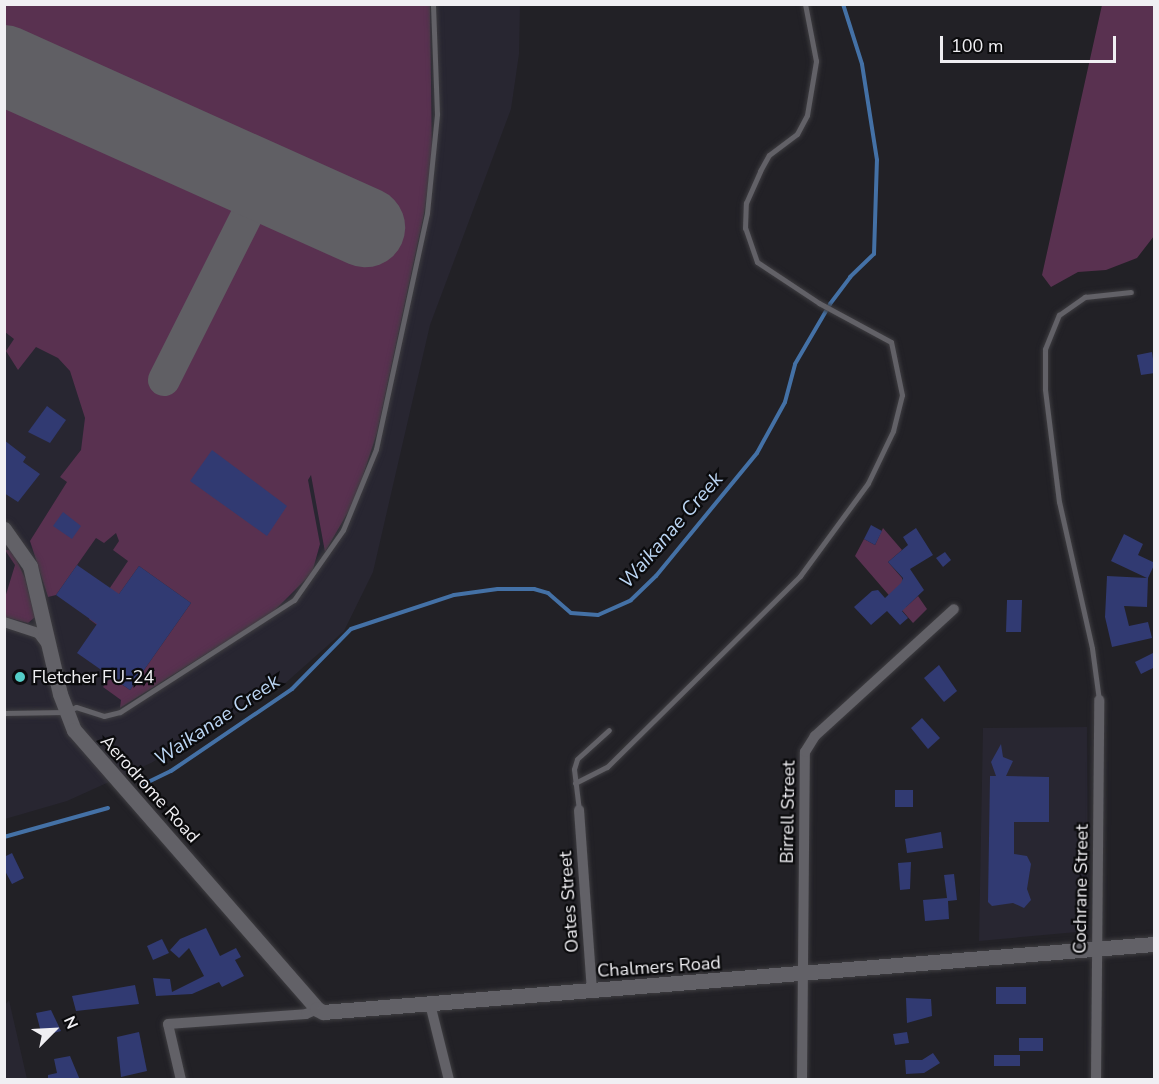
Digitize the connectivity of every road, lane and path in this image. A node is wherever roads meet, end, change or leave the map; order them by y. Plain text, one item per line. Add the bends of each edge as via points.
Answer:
1 (433, 4) edge
2 (805, 4) edge
3 (1131, 292) dead end
4 (4, 529) edge
5 (4, 546) edge
6 (22, 548) junction
7 (954, 609) dead end
8 (4, 622) edge
9 (53, 662) junction
10 (1099, 700) joint
11 (65, 712) junction
12 (4, 713) edge
13 (609, 730) dead end
14 (576, 783) junction
15 (579, 810) joint
16 (1155, 944) edge
17 (1096, 950) junction
18 (802, 975) junction
19 (592, 991) junction
20 (430, 1004) junction
21 (317, 1009) junction
22 (181, 1080) edge
23 (449, 1080) edge
24 (802, 1080) edge
25 (1096, 1080) edge

1 - 11 lane via 436,125 427,213 376,449 343,530 312,578 274,616 120,712 104,716 76,707
2 - 14 lane via 816,61 807,115 797,134 769,155 760,171 746,203 745,228 757,262 819,303 891,342 903,395 893,431 868,483 770,610 607,767
3 - 10 lane via 1085,297 1059,315 1045,349 1045,389 1059,502 1092,648
4 - 6 street, Aerodrome Road
5 - 6 lane via 16,544
6 - 9 street, Aerodrome Road via 33,575
7 - 18 street, Birrell Street via 808,743
8 - 9 street via 38,633
9 - 11 street, Aerodrome Road
10 - 17 street, Cochrane Street
11 - 12 lane
11 - 21 street, Aerodrome Road via 89,750
13 - 14 lane via 577,759
14 - 15 lane
15 - 19 street, Oates Street
16 - 17 street, Chalmers Road
17 - 18 street, Chalmers Road
17 - 25 street, Cochrane Street
18 - 19 street, Chalmers Road
18 - 24 street, Birrell Street
19 - 20 street, Chalmers Road
20 - 21 street, Chalmers Road
20 - 23 street
21 - 22 street, Chalmers Road via 306,1014 168,1024

